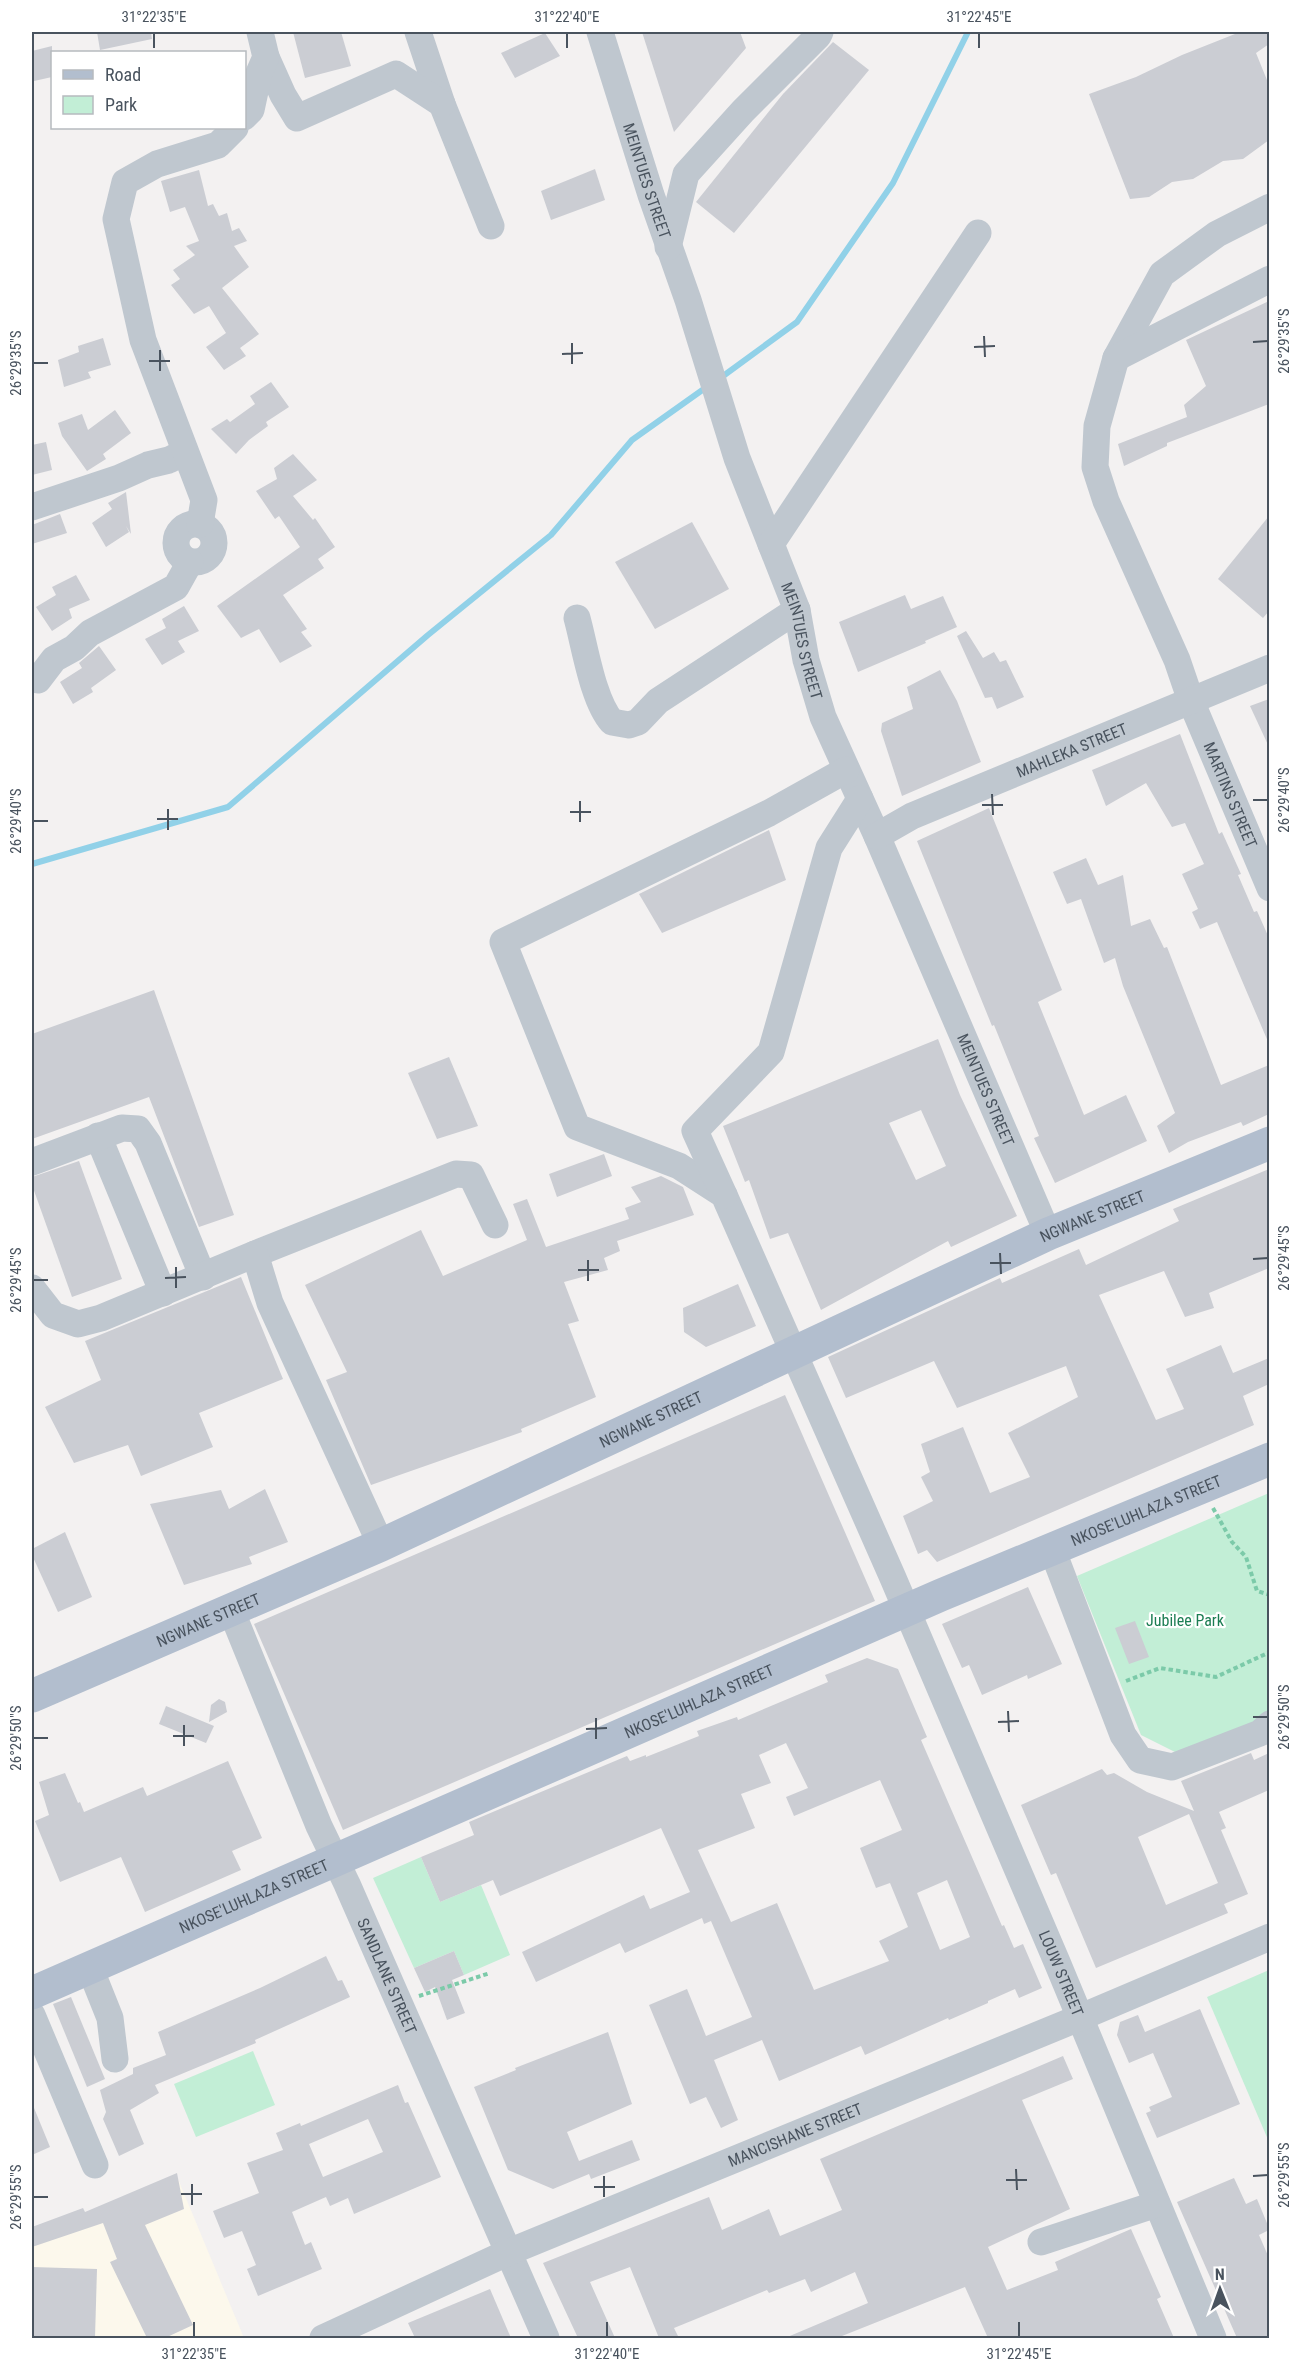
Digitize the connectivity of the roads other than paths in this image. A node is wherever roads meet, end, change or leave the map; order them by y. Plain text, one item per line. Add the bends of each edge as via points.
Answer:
1 (418, 32) edge
2 (600, 32) edge
3 (818, 33) edge
4 (263, 44) edge
5 (442, 104) junction
6 (246, 115) edge
7 (234, 129) edge
8 (1269, 207) edge
9 (491, 226) dead end
10 (978, 233) dead end
11 (668, 247) junction
12 (1269, 279) edge
13 (1116, 358) junction
14 (185, 452) junction
15 (32, 507) edge
16 (771, 544) junction
17 (796, 610) junction
18 (578, 618) dead end
19 (1269, 668) edge
20 (38, 680) dead end
21 (1191, 701) junction
22 (846, 770) junction
23 (860, 799) junction
24 (876, 836) junction
25 (1269, 888) edge
26 (98, 1136) junction
27 (1269, 1143) edge
28 (32, 1162) edge
29 (724, 1195) junction
30 (495, 1225) dead end
31 (1048, 1234) junction
32 (255, 1254) junction
33 (203, 1277) junction
34 (32, 1288) edge
35 (163, 1293) junction
36 (42, 1317) edge
37 (795, 1353) junction
38 (1269, 1459) edge
39 (381, 1545) junction
40 (1052, 1549) junction
41 (231, 1610) junction
42 (906, 1610) junction
43 (32, 1696) edge
44 (1269, 1724) edge
45 (336, 1861) junction
46 (1269, 1937) edge
47 (90, 1968) junction
48 (32, 1993) edge
49 (32, 2015) edge
50 (1079, 2018) junction
51 (115, 2059) dead end
52 (95, 2165) dead end
53 (1157, 2204) junction
54 (1041, 2242) dead end
55 (509, 2252) junction
56 (323, 2338) edge
57 (546, 2338) edge
58 (1213, 2338) edge

1 - 5 street
2 - 11 street, MEINTUES STREET
3 - 11 street via 686,174
4 - 5 street via 297,118 396,74
4 - 6 street via 251,110
5 - 9 street
7 - 14 street via 218,145 157,164 125,182 116,219 143,340
8 - 13 street, MARTINS STREET via 1217,234 1162,274
10 - 16 street
11 - 16 street, MEINTUES STREET via 737,458
12 - 13 street
13 - 21 street, MARTINS STREET via 1097,426 1095,467
14 - 15 street
14 - 20 street via 204,500 200,524 189,525 176,539 181,558 190,562 176,587 90,633 54,659
16 - 17 street, MEINTUES STREET
17 - 18 street via 658,701 638,722 629,725 612,722 606,716
17 - 22 street, MEINTUES STREET via 823,717
19 - 21 street, MAHLEKA STREET
21 - 24 street, MAHLEKA STREET via 912,816
21 - 25 street, MARTINS STREET
22 - 23 street, MEINTUES STREET
22 - 29 street via 769,813 504,942 577,1127 679,1166
23 - 24 street, MEINTUES STREET
23 - 29 street, LOUW STREET via 830,848 771,1052 695,1131
24 - 31 street, MEINTUES STREET
26 - 28 street
26 - 33 street via 122,1128 138,1129 148,1143
26 - 35 street
27 - 31 main road, NGWANE STREET
29 - 37 street, LOUW STREET
30 - 32 street via 471,1175 456,1174
31 - 37 main road, NGWANE STREET
32 - 33 street
32 - 39 street via 270,1304
33 - 35 street
34 - 36 street
35 - 36 street via 78,1324
37 - 39 main road, NGWANE STREET
37 - 42 street, LOUW STREET
38 - 40 main road, NKOSE'LUHLAZA STREET
39 - 41 main road, NGWANE STREET
40 - 42 main road, NKOSE'LUHLAZA STREET
40 - 44 street via 1123,1735 1140,1760 1172,1767 1260,1733
41 - 43 main road, NGWANE STREET
41 - 45 street, SANDLANE STREET
42 - 45 main road, NKOSE'LUHLAZA STREET
42 - 50 street, LOUW STREET
45 - 47 main road, NKOSE'LUHLAZA STREET
45 - 55 street, SANDLANE STREET
46 - 50 street, MANCISHANE STREET
47 - 48 main road, NKOSE'LUHLAZA STREET
47 - 51 street via 110,2018
49 - 52 street
50 - 53 street, LOUW STREET
50 - 55 street, MANCISHANE STREET
53 - 54 street
53 - 58 street, LOUW STREET
55 - 56 street, MANCISHANE STREET
55 - 57 street, SANDLANE STREET

